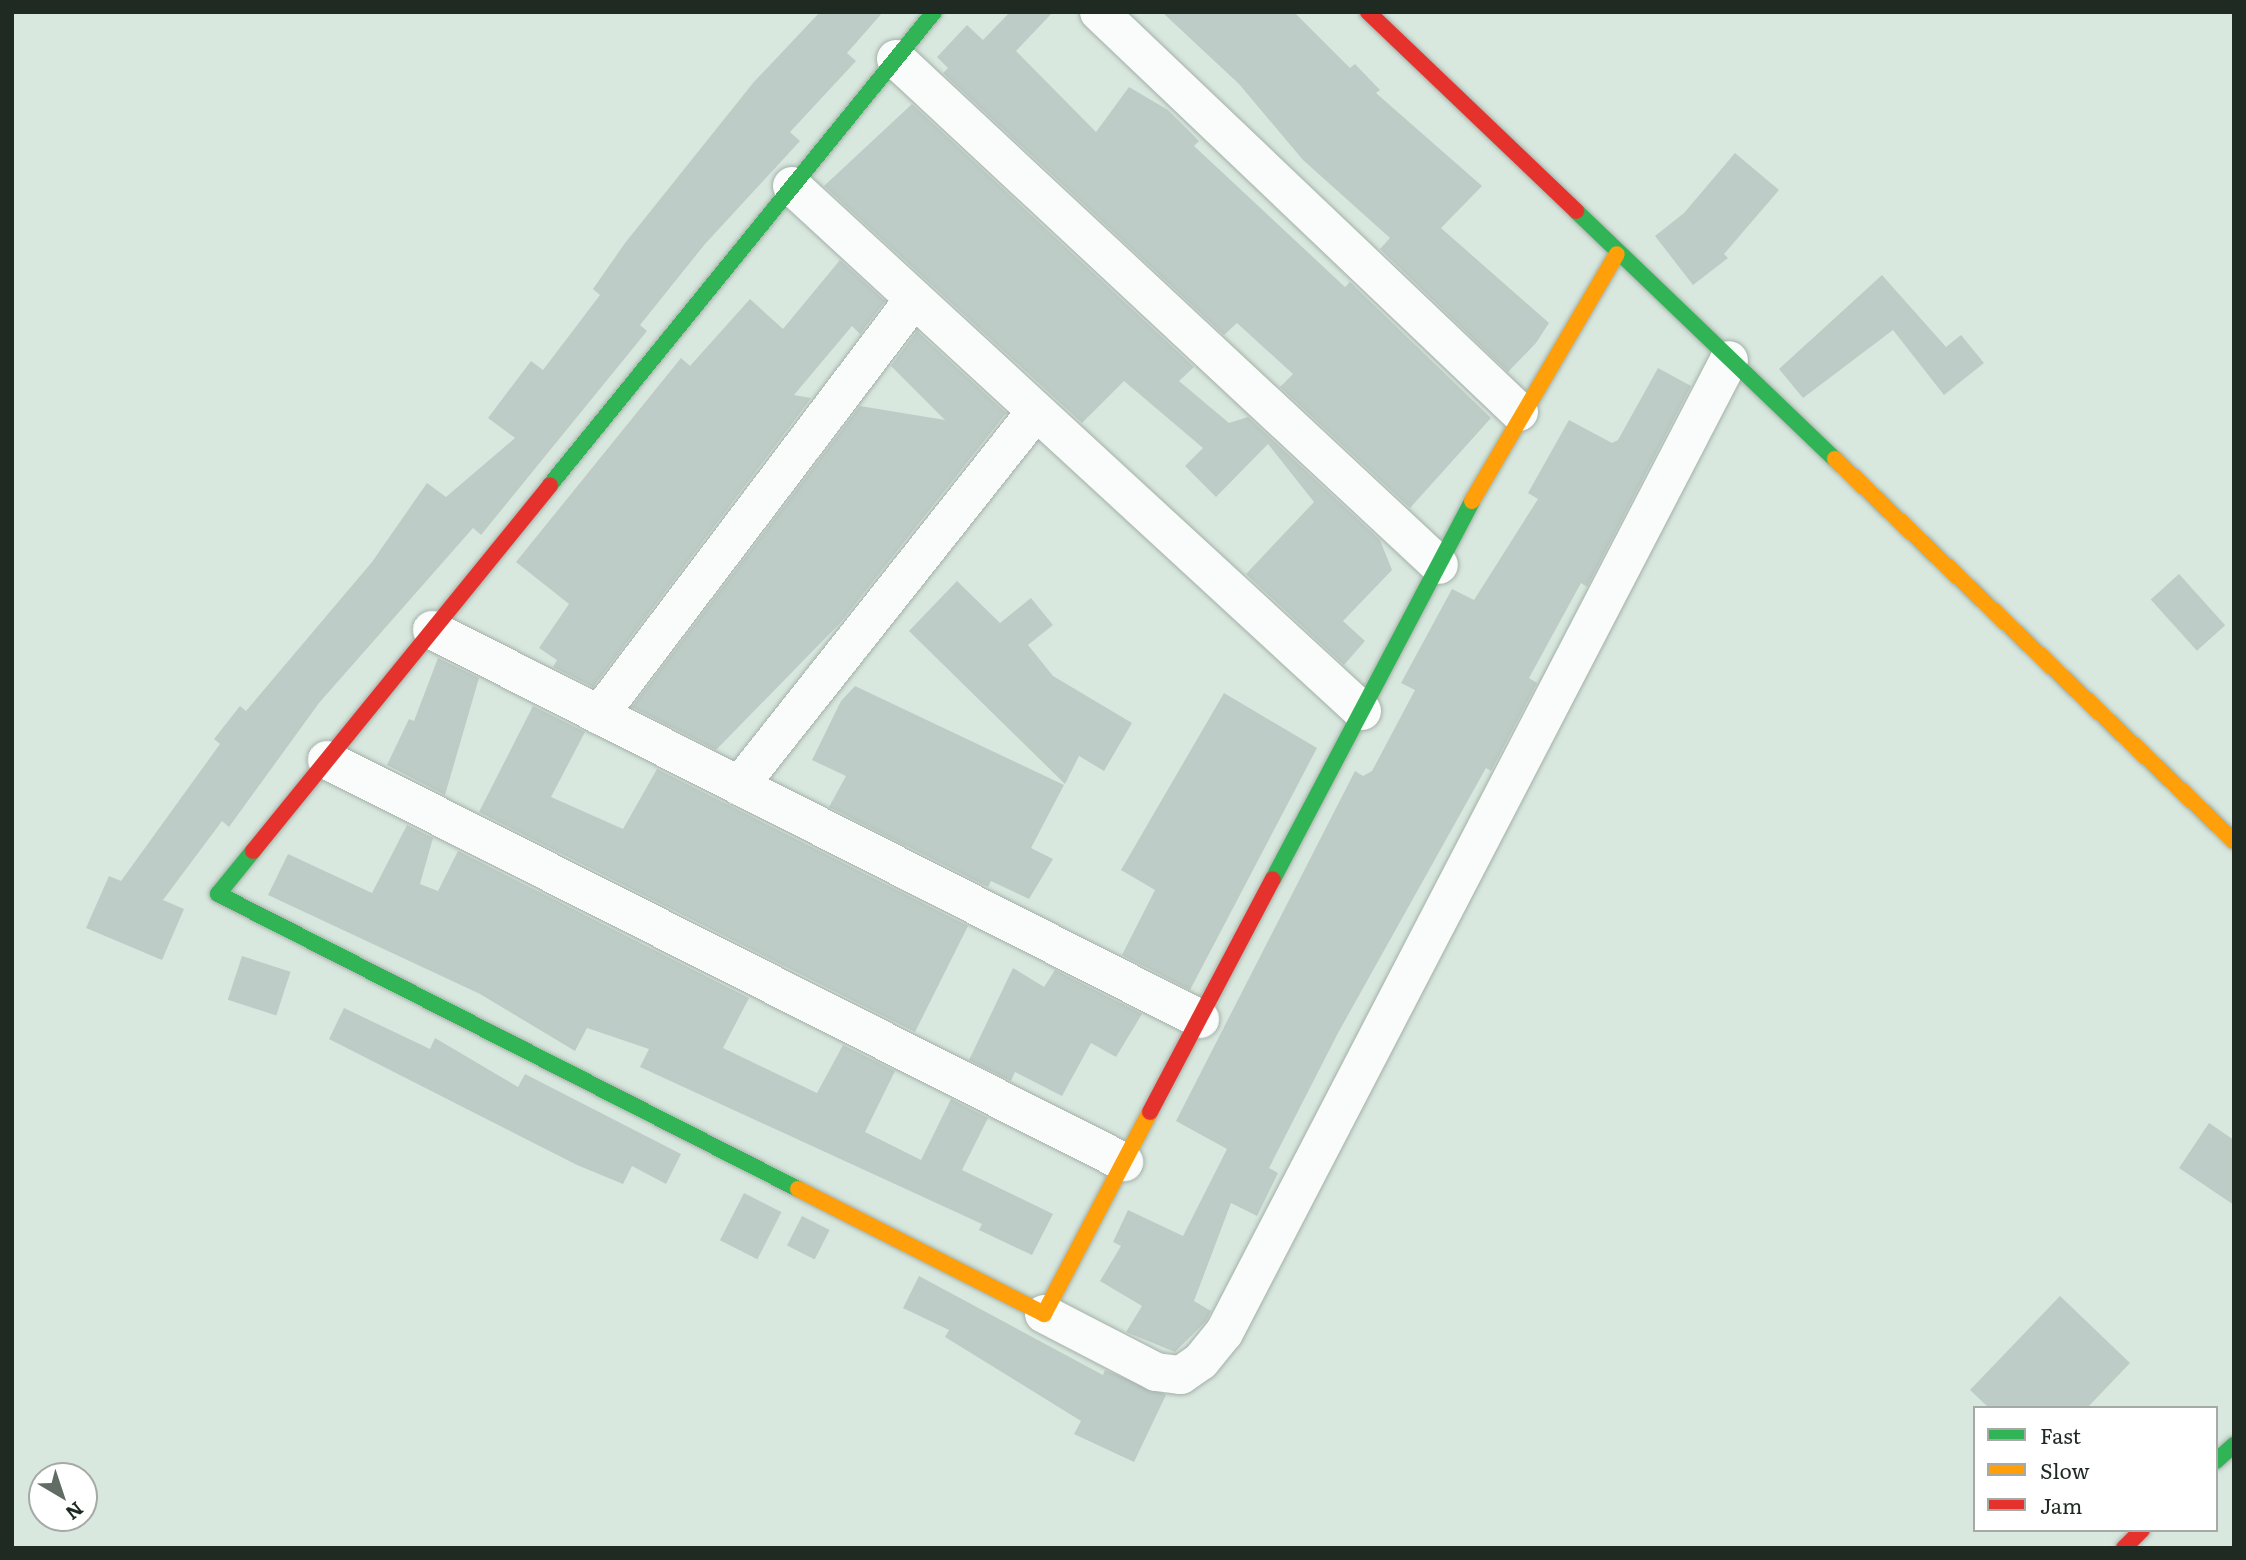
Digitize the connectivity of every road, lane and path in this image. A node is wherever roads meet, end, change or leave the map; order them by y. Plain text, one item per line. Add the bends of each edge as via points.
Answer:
1 (934, 12) edge
2 (1098, 12) edge
3 (1368, 12) edge
4 (896, 59) junction
5 (792, 186) junction
6 (1617, 254) junction
7 (914, 299) junction
8 (1729, 360) junction
9 (1036, 411) junction
10 (1520, 412) junction
11 (1439, 565) junction
12 (432, 630) junction
13 (1362, 711) junction
14 (599, 715) junction
15 (327, 760) junction
16 (739, 786) junction
17 (2234, 841) edge
18 (1199, 1019) junction
19 (1124, 1163) junction
20 (1044, 1314) junction
21 (2234, 1445) edge
22 (2218, 1459) edge
23 (2140, 1532) edge
24 (2124, 1548) edge

1 - 4 street
2 - 10 street
3 - 6 street
4 - 5 street
4 - 11 street
5 - 7 street
5 - 12 street
6 - 8 street
6 - 10 street
7 - 9 street
7 - 14 street
8 - 17 street
8 - 20 street via 1224,1333 1181,1375 1156,1372
9 - 13 street
9 - 16 street
10 - 11 street
11 - 13 street
12 - 14 street
12 - 15 street
13 - 18 street
14 - 16 street
15 - 19 street
15 - 20 street via 218,894
16 - 18 street
18 - 19 street
19 - 20 street
21 - 22 street
23 - 24 street

